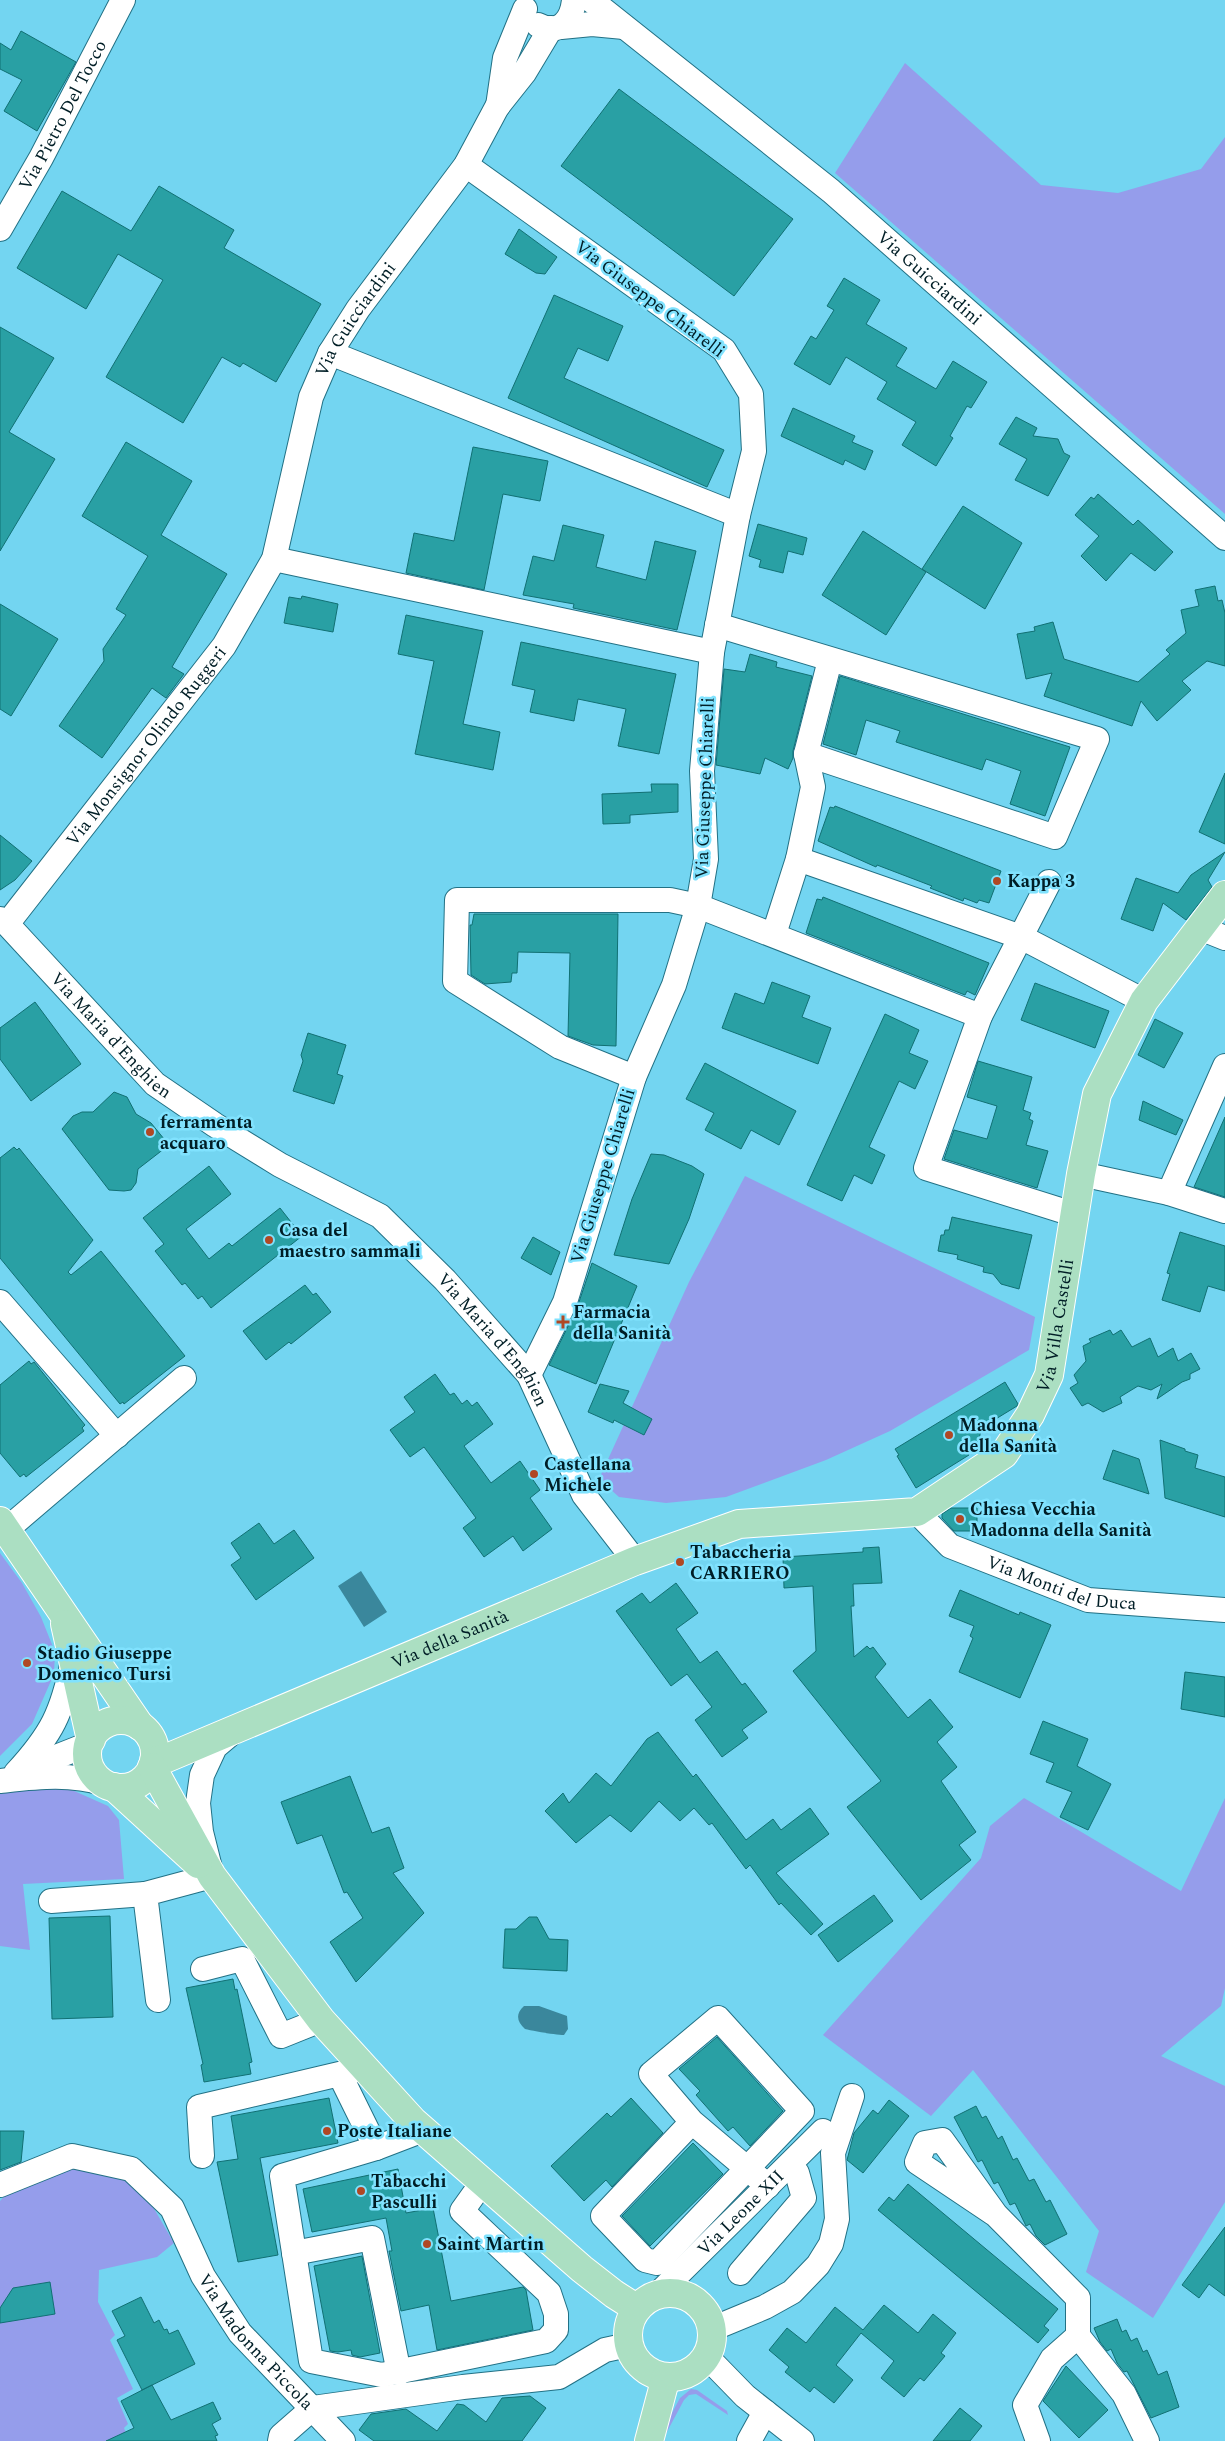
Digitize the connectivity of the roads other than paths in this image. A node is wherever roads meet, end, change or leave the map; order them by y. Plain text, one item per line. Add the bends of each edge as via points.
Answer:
1 (123, 0) edge
2 (574, 0) edge
3 (591, 0) edge
4 (526, 4) edge
5 (556, 27) junction
6 (624, 27) junction
7 (498, 108) junction
8 (466, 166) junction
9 (0, 228) edge
10 (330, 353) junction
11 (738, 515) junction
12 (1225, 538) edge
13 (274, 559) junction
14 (717, 625) junction
15 (712, 652) junction
16 (830, 660) junction
17 (806, 754) junction
18 (798, 859) junction
19 (1049, 882) dead end
20 (698, 906) junction
21 (1214, 915) edge
22 (4, 922) edge
23 (774, 934) junction
24 (1021, 937) junction
25 (1225, 938) edge
26 (1144, 1001) junction
27 (980, 1016) junction
28 (1225, 1066) edge
29 (634, 1077) junction
30 (1081, 1174) junction
31 (1169, 1193) junction
32 (1225, 1211) edge
33 (1076, 1215) junction
34 (0, 1302) edge
35 (529, 1375) junction
36 (184, 1378) dead end
37 (117, 1436) junction
38 (918, 1512) junction
39 (3, 1526) edge
40 (635, 1561) junction
41 (62, 1610) junction
42 (1225, 1610) edge
43 (73, 1661) junction
44 (265, 1717) junction
45 (143, 1728) junction
46 (237, 1729) junction
47 (90, 1742) junction
48 (153, 1764) junction
49 (5, 1778) edge
50 (110, 1786) junction
51 (212, 1876) junction
52 (146, 1894) junction
53 (52, 1901) dead end
54 (203, 1969) dead end
55 (158, 2000) dead end
56 (321, 2020) junction
57 (353, 2072) junction
58 (852, 2096) dead end
59 (692, 2122) junction
60 (423, 2130) junction
61 (823, 2131) dead end
62 (376, 2148) junction
63 (202, 2156) dead end
64 (790, 2166) junction
65 (748, 2168) junction
66 (482, 2183) junction
67 (0, 2185) edge
68 (768, 2186) junction
69 (996, 2215) dead end
70 (294, 2253) junction
71 (740, 2274) dead end
72 (647, 2301) junction
73 (712, 2328) junction
74 (1078, 2336) junction
75 (628, 2346) junction
76 (706, 2356) junction
77 (399, 2373) junction
78 (666, 2377) junction
79 (313, 2408) junction
80 (765, 2412) junction
81 (280, 2441) edge
82 (343, 2441) edge
83 (649, 2441) edge
84 (749, 2441) edge
85 (802, 2441) edge
86 (1038, 2441) edge
87 (1147, 2441) edge

1 - 9 street, Via Pietro Del Tocco via 41,158
2 - 5 street, Via Guicciardini via 572,15
3 - 6 street, Via Guicciardini
4 - 5 street via 532,22 546,29
4 - 7 street, Via Guicciardini via 505,58
5 - 6 street via 592,24
5 - 7 street, Via Guicciardini
6 - 12 street, Via Guicciardini via 831,191
7 - 8 street, Via Guicciardini
8 - 10 street, Via Guicciardini via 358,309
8 - 11 street, Via Giuseppe Chiarelli via 724,350 751,394 754,451
10 - 11 street
10 - 13 street, Via Guicciardini via 312,397
11 - 14 street, Via Giuseppe Chiarelli
13 - 15 street
13 - 22 street, Via Monsignor Olindo Ruggeri via 224,646
14 - 15 street, Via Giuseppe Chiarelli
14 - 16 street
15 - 20 street, Via Giuseppe Chiarelli via 702,772 706,859
16 - 17 street
16 - 17 street via 1097,739 1055,837
17 - 18 street via 813,788
18 - 23 street
18 - 24 street
19 - 24 street
20 - 23 street
20 - 29 street, Via Giuseppe Chiarelli via 674,984
20 - 29 street via 670,900 457,900 455,981 560,1047
21 - 25 street
21 - 26 main road, Via Villa Castelli
22 - 35 street, Via Maria d'Enghien via 155,1084 280,1165 380,1216 445,1280
23 - 27 street
24 - 26 street
24 - 27 street
26 - 30 main road, Via Villa Castelli via 1097,1094
27 - 33 street via 926,1168
28 - 31 street
29 - 35 street, Via Giuseppe Chiarelli via 564,1302
30 - 31 street
30 - 33 main road, Via Villa Castelli
31 - 32 street
33 - 38 main road, Via Villa Castelli via 1049,1375 1030,1415 1004,1454
34 - 37 street
35 - 40 street, Via Maria d'Enghien via 584,1495
36 - 37 street
37 - 39 street
38 - 40 main road via 739,1524
38 - 42 street, Via Monti del Duca via 950,1546 1088,1600
39 - 41 main road
40 - 44 main road, Via della Sanità
41 - 43 main road
41 - 45 main road
43 - 47 main road
43 - 49 street via 57,1718 40,1746
44 - 45 main road, Via della Sanità via 196,1733 167,1735
44 - 46 main road, Via della Sanità
45 - 47 main road via 131,1722 111,1722 102,1726
45 - 48 main road via 155,1750
46 - 48 main road, Via della Sanità
46 - 51 street via 215,1747 202,1775 198,1803 201,1832
47 - 49 street
47 - 50 main road via 88,1762 92,1771
48 - 50 main road via 146,1777 137,1784 126,1788
48 - 51 main road
49 - 50 street via 82,1777
50 - 51 main road
51 - 52 street
51 - 56 main road
52 - 53 street
52 - 55 street
54 - 56 street via 242,1959 281,2036
56 - 57 main road
57 - 60 main road
57 - 62 street
57 - 63 street via 199,2107
58 - 73 street via 833,2153 837,2219 831,2244 818,2265 792,2292 766,2307
59 - 65 street
59 - 65 street via 603,2216 646,2260 657,2263
59 - 65 street via 651,2074 718,2018 802,2110
60 - 62 street
60 - 66 main road
61 - 64 street, Via Leone XII
62 - 70 street via 282,2176
64 - 68 street, Via Leone XII
64 - 71 street via 797,2173 804,2198
65 - 68 street
66 - 72 main road via 614,2294
66 - 77 street via 462,2212 549,2293 556,2314 556,2330 546,2341
67 - 79 street, Via Madonna Piccola via 72,2156 131,2169 172,2208 202,2276 240,2333
68 - 72 street, Via Leone XII
69 - 74 street via 1078,2298
70 - 77 street via 311,2361 382,2376
70 - 77 street via 372,2238
72 - 73 main road via 672,2292 686,2296 707,2315
72 - 75 main road via 629,2326
73 - 76 main road
74 - 86 street via 1052,2359 1025,2405
74 - 87 street via 1124,2394
75 - 78 main road via 642,2368
75 - 79 street, Via Madonna Piccola via 605,2350 559,2377
76 - 78 main road via 696,2368 682,2376
76 - 80 street
78 - 83 main road
79 - 81 street via 281,2436
79 - 82 street
80 - 84 street
80 - 85 street

